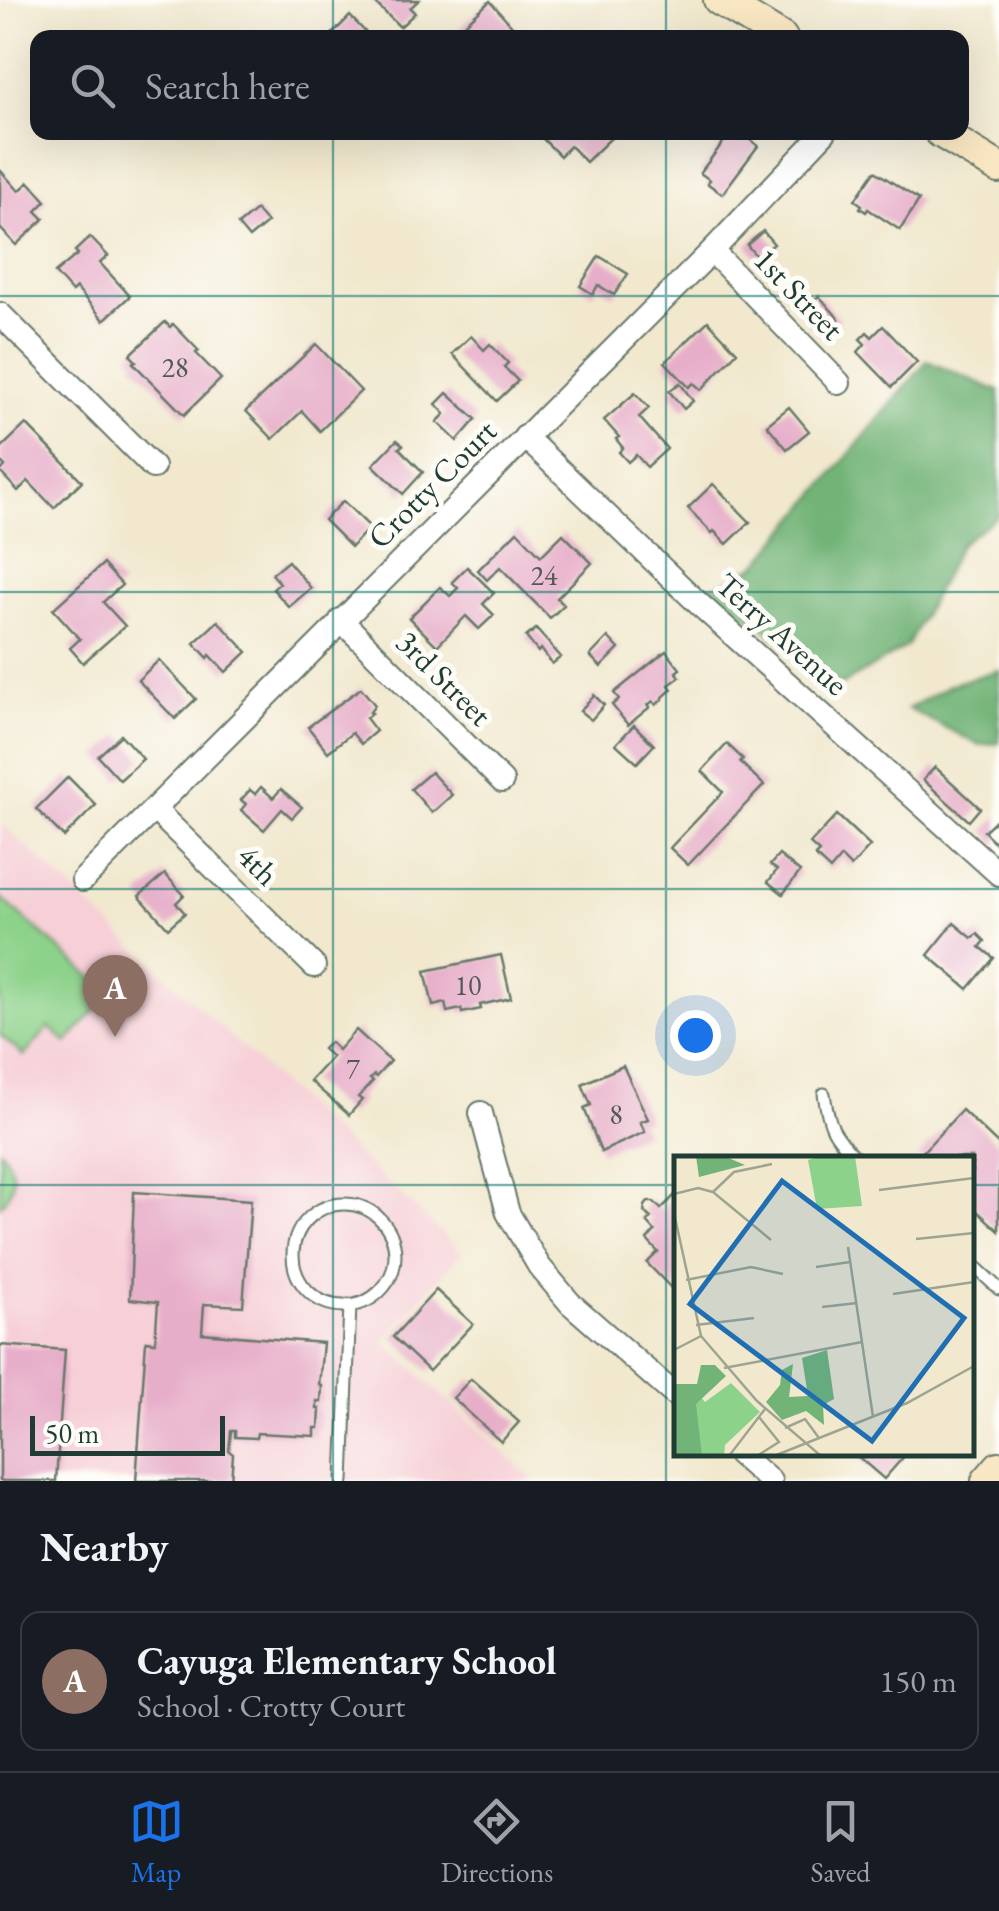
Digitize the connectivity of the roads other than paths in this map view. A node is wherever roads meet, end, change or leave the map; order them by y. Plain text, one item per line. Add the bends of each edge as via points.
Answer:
1 (718, 0) edge
2 (769, 30) edge
3 (817, 140) edge
4 (953, 140) edge
5 (999, 168) edge
6 (712, 251) junction
7 (0, 314) edge
8 (838, 382) dead end
9 (525, 437) junction
10 (153, 467) dead end
11 (341, 620) junction
12 (502, 781) dead end
13 (156, 810) junction
14 (999, 874) edge
15 (83, 880) dead end
16 (314, 966) dead end
17 (824, 1094) dead end
18 (481, 1113) dead end
19 (854, 1156) edge
20 (974, 1266) edge
21 (999, 1289) edge
22 (350, 1305) junction
23 (674, 1394) edge
24 (742, 1456) edge
25 (999, 1468) edge
26 (343, 1481) edge
27 (770, 1481) edge
28 (987, 1481) edge

1 - 2 street
3 - 6 street, Crotty Court
4 - 5 street
6 - 8 street, 1st Street
6 - 9 street, Crotty Court
7 - 10 street
9 - 11 street, Crotty Court
9 - 14 street, Terry Avenue
11 - 12 street, 3rd Street
11 - 13 street, Crotty Court
13 - 15 street, Crotty Court
13 - 16 street, 4th
17 - 19 lane via 828,1120
18 - 23 street via 508,1213 538,1266
20 - 21 lane
22 - 22 lane via 384,1288 395,1262 382,1220 338,1203 301,1226 293,1266 319,1300
22 - 26 lane
24 - 27 street
25 - 28 street

